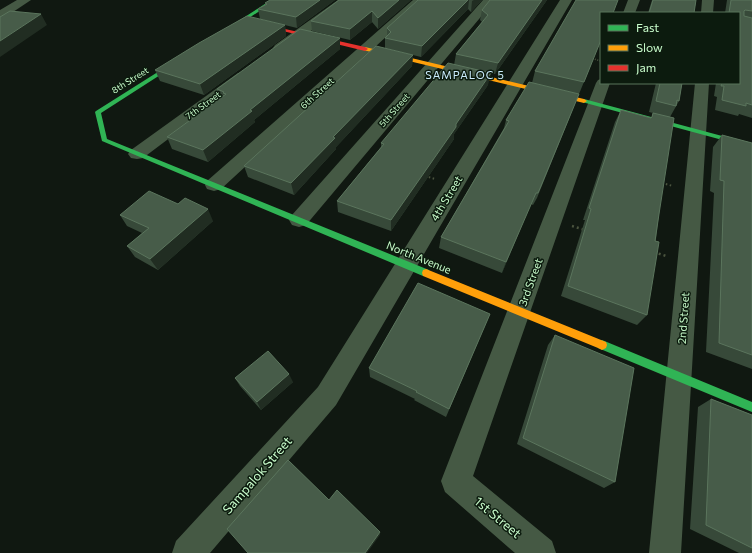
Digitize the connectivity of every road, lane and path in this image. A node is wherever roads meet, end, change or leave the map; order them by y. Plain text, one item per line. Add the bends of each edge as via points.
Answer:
1 (25, 0) edge
2 (274, 0) edge
3 (345, 0) edge
4 (420, 0) edge
5 (489, 0) edge
6 (566, 0) edge
7 (634, 0) edge
8 (708, 0) edge
9 (629, 12) edge
10 (707, 12) edge
11 (0, 14) edge
12 (243, 20) junction
13 (300, 34) junction
14 (217, 36) edge
15 (366, 48) junction
16 (191, 53) edge
17 (268, 57) edge
18 (433, 64) junction
19 (256, 66) edge
20 (515, 84) junction
21 (603, 84) edge
22 (702, 84) edge
23 (596, 104) junction
24 (98, 112) joint
25 (698, 131) junction
26 (752, 146) edge
27 (137, 154) junction
28 (424, 175) edge
29 (214, 185) junction
30 (453, 186) junction
31 (553, 219) junction
32 (299, 220) junction
33 (590, 231) edge
34 (650, 251) edge
35 (688, 263) junction
36 (406, 264) junction
37 (519, 311) junction
38 (679, 377) junction
39 (326, 396) joint
40 (752, 407) edge
41 (456, 481) joint
42 (188, 553) edge
43 (540, 553) edge
44 (665, 553) edge

1 - 11 street
2 - 12 street
3 - 13 street
4 - 15 street, 6th Street
5 - 18 street, 5th Street
6 - 20 street, 4th Street
7 - 9 street
8 - 10 street
12 - 13 street
12 - 14 street
13 - 15 street
13 - 17 street
15 - 18 street
15 - 29 street, 6th Street
16 - 24 street, 8th Street
18 - 20 street
18 - 32 street, 5th Street
19 - 27 street, 7th Street
20 - 23 street
20 - 30 street, 4th Street
21 - 23 street, 3rd Street
22 - 25 street, 2nd Street
23 - 25 street
23 - 31 street, 3rd Street
24 - 27 street, North Avenue via 104,140
25 - 26 street
25 - 35 street, 2nd Street
27 - 29 street, North Avenue
28 - 30 path
29 - 32 street, North Avenue
30 - 36 street, 4th Street
31 - 33 path
31 - 37 street, 3rd Street
32 - 36 street, North Avenue
34 - 35 path
35 - 38 street, 2nd Street
36 - 37 street, North Avenue
36 - 39 street, 4th Street
37 - 38 street, North Avenue
37 - 41 street, 3rd Street
38 - 40 street, North Avenue
38 - 44 street, 2nd Street
39 - 42 street, Sampalok Street
41 - 43 street, 1st Street

